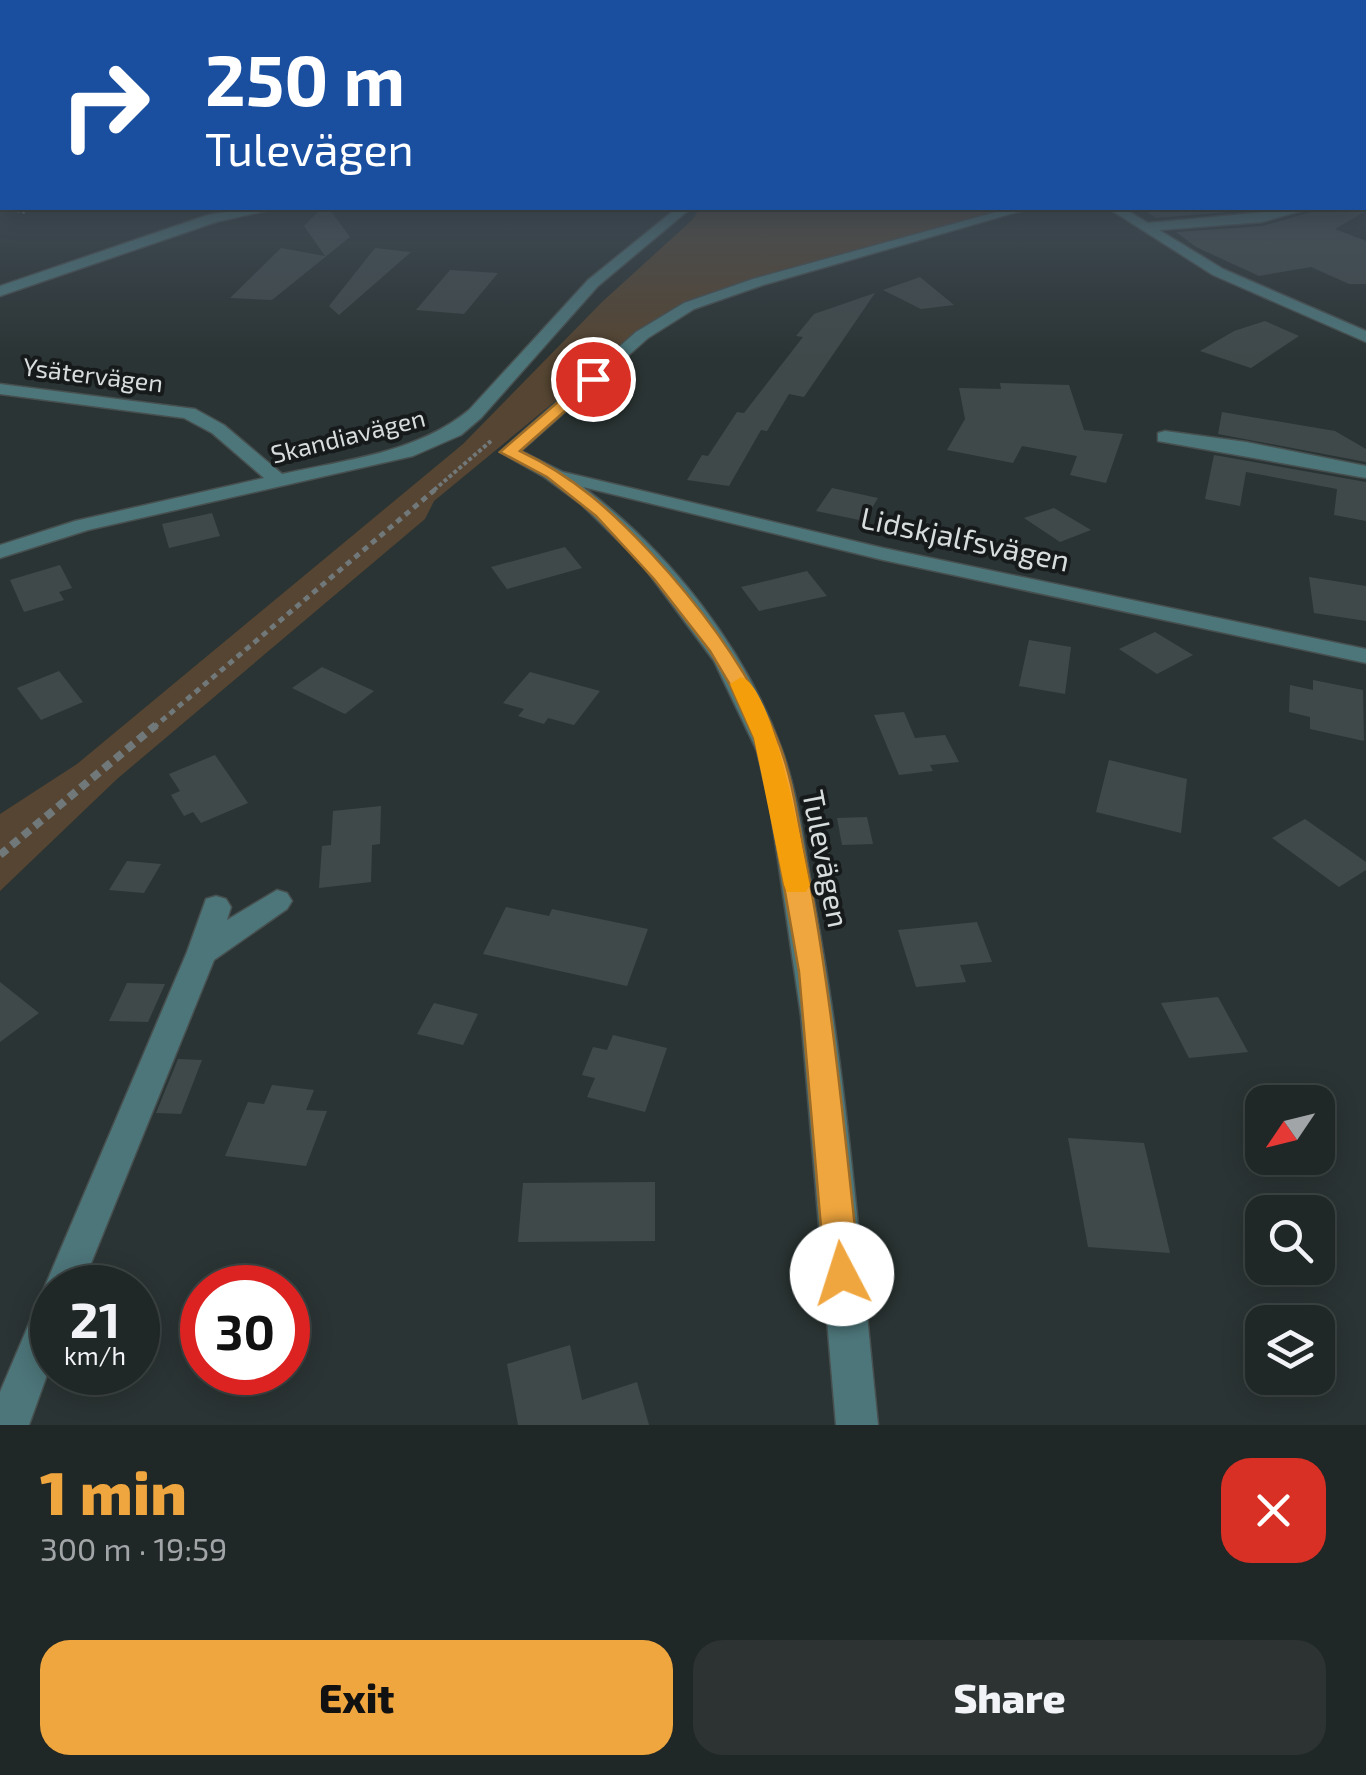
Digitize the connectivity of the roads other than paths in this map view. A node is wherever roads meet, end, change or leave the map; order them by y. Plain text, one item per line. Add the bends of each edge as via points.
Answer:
1 (188, 226) edge
2 (662, 226) edge
3 (958, 226) edge
4 (1149, 226) edge
5 (1142, 227) joint
6 (0, 291) edge
7 (1366, 337) edge
8 (0, 389) edge
9 (1164, 438) dead end
10 (1366, 472) edge
11 (554, 473) junction
12 (276, 480) junction
13 (0, 552) edge
14 (1366, 656) edge
15 (277, 902) dead end
16 (216, 906) dead end
17 (202, 952) junction
18 (72, 1265) edge
19 (30, 1367) edge
20 (8, 1425) edge
21 (857, 1425) edge

1 - 6 street
2 - 12 street, Skandiavägen via 593,283 455,431 406,452
3 - 11 street, Tulevägen via 758,282 669,316 509,452
4 - 5 street
5 - 7 street via 1218,272
8 - 12 street, Ysätervägen via 189,413
9 - 10 street
11 - 14 street, Lidskjalfsvägen via 883,554
11 - 21 street, Tulevägen via 603,512 688,608 740,683 766,738 813,972
12 - 13 street, Skandiavägen via 82,525
15 - 17 street
16 - 17 street
17 - 18 street
19 - 20 street

